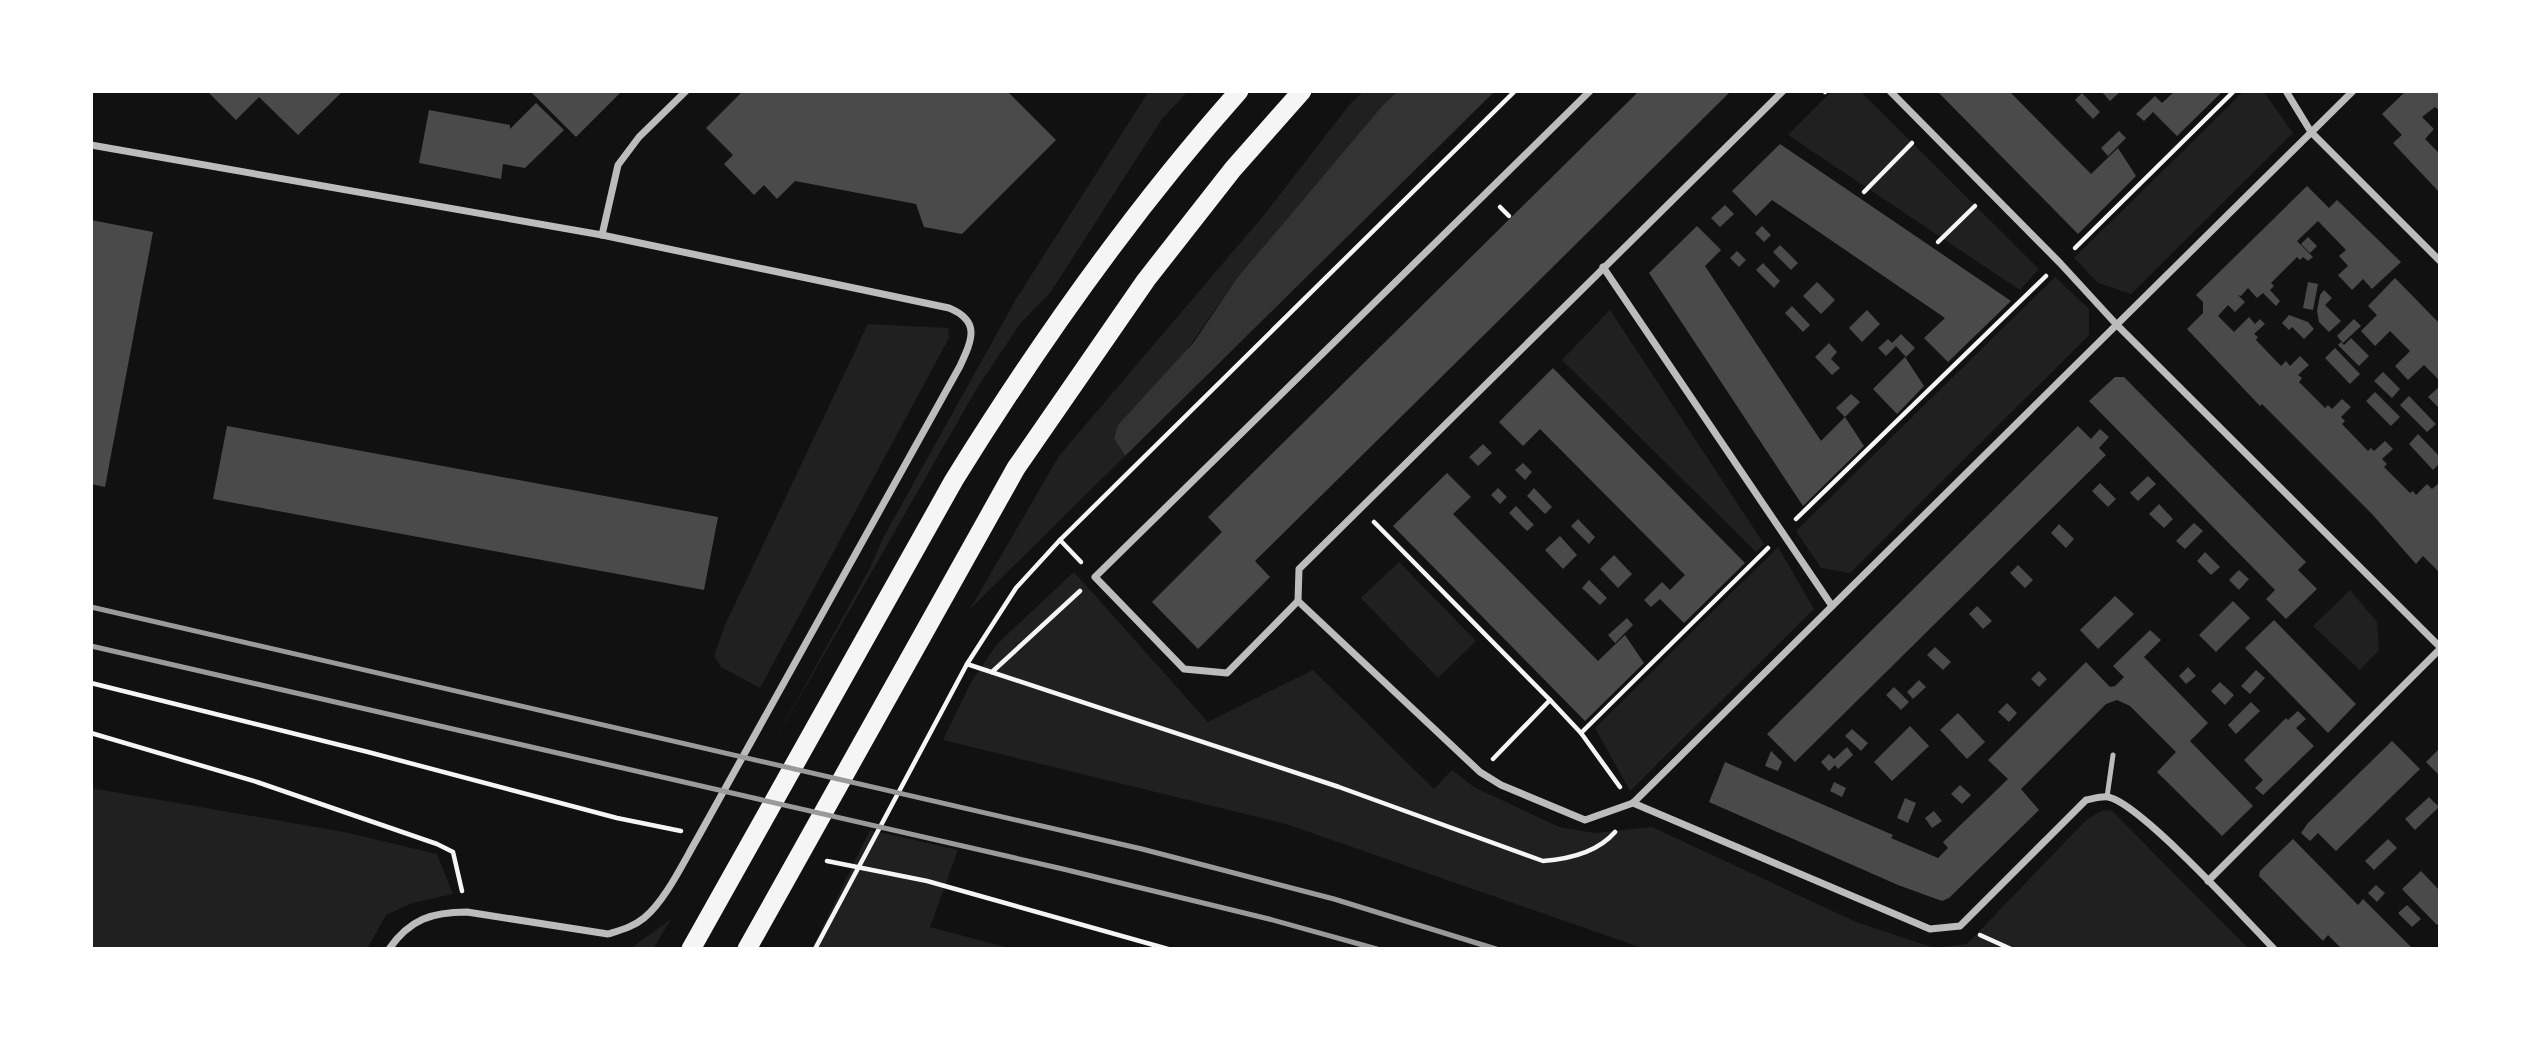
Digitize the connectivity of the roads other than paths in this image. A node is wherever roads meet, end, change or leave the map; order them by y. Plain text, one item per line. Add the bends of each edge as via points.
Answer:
1 (686, 91) edge
2 (1239, 91) edge
3 (1302, 91) edge
4 (1590, 91) edge
5 (1783, 91) edge
6 (1890, 91) edge
7 (2286, 91) edge
8 (2353, 91) edge
9 (2311, 132) junction
10 (91, 145) edge
11 (602, 235) junction
12 (2440, 261) edge
13 (1603, 267) junction
14 (2116, 324) junction
15 (1297, 601) junction
16 (1832, 606) junction
17 (2440, 648) edge
18 (2113, 755) dead end
19 (2107, 797) junction
20 (1633, 803) junction
21 (2208, 881) junction
22 (389, 949) edge
23 (691, 949) edge
24 (747, 949) edge
25 (2274, 949) edge

1 - 11 street via 618,165
2 - 23 highway via 1111,246 998,408
3 - 24 highway via 1233,169 1146,280 1016,468
4 - 15 street via 1095,577 1184,669 1227,673
5 - 13 street
6 - 14 street
7 - 9 street
8 - 9 street
9 - 12 street
9 - 14 street
10 - 11 street
11 - 22 street via 949,308 963,313 971,326 972,341 697,839 646,917 628,929 608,934 446,912 407,927
13 - 15 street via 1299,569
13 - 16 street
14 - 16 street
14 - 17 street
15 - 20 street via 1480,772 1501,785 1585,820
16 - 20 street
17 - 21 street
18 - 19 lane
19 - 20 street via 2086,800 1960,926 1930,929
19 - 21 street via 2132,809
21 - 25 street

